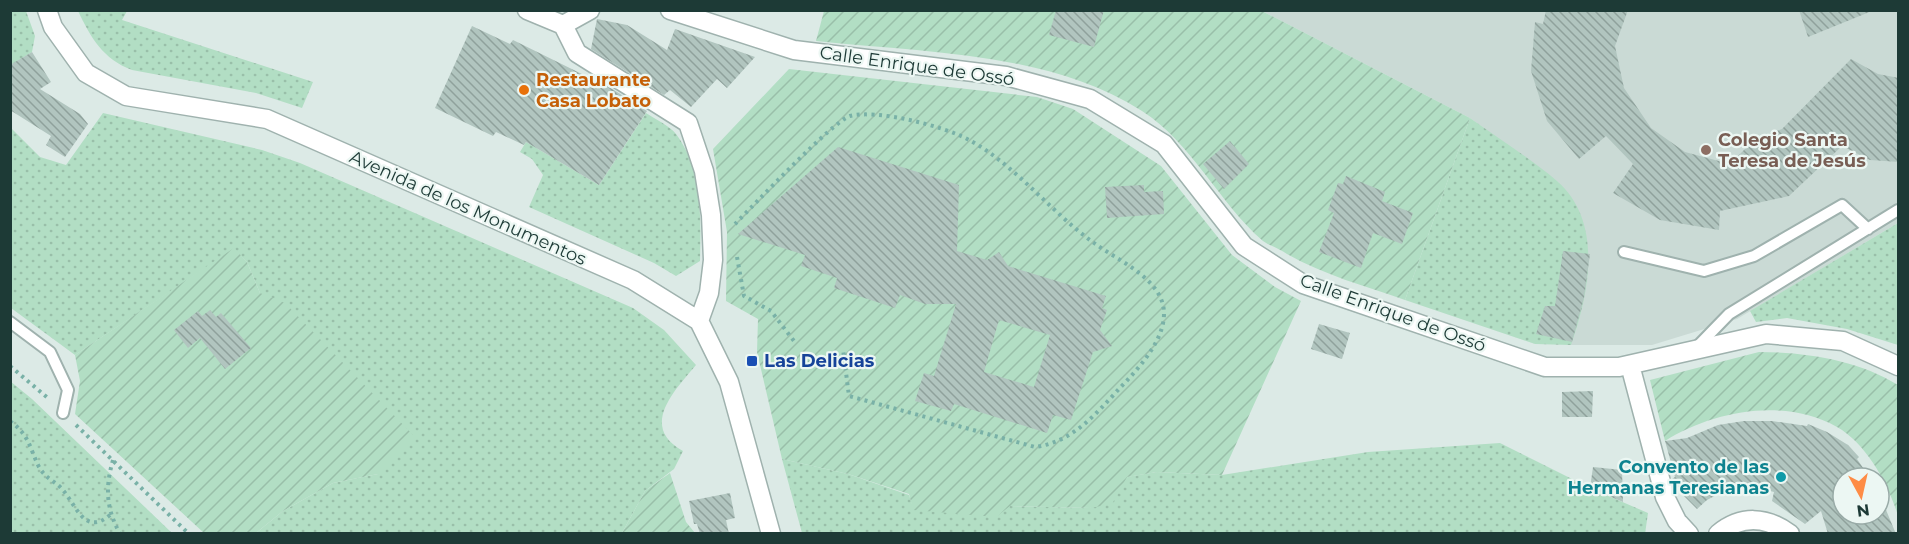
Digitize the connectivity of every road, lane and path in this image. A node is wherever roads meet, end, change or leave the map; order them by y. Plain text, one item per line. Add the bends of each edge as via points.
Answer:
1 (47, 10) edge
2 (527, 10) edge
3 (590, 10) edge
4 (670, 10) edge
5 (563, 25) junction
6 (1899, 210) edge
7 (732, 227) dead end
8 (1868, 229) junction
9 (1624, 252) dead end
10 (737, 255) dead end
11 (699, 321) junction
12 (10, 322) edge
13 (794, 341) dead end
14 (843, 349) dead end
15 (1694, 350) junction
16 (1630, 365) junction
17 (10, 366) edge
18 (1899, 366) edge
19 (63, 413) junction
20 (10, 421) edge
21 (113, 460) junction
22 (110, 515) junction
23 (120, 534) edge
24 (189, 534) edge
25 (771, 534) edge
26 (1689, 534) edge
27 (1718, 534) edge
28 (1790, 534) edge

1 - 11 street, Avenida de los Monumentos via 53,27 86,73 126,96 267,119 633,280
2 - 5 street
3 - 5 street
4 - 16 street, Calle Enrique de Ossó via 794,50 1006,76 1090,99 1164,144 1244,246 1302,284 1545,367
5 - 11 street via 577,53 688,123 704,171 711,215 709,293
6 - 8 lane
7 - 14 path via 827,133 849,116 878,114 967,138 987,151 1092,242 1156,287 1163,306 1163,326 1156,343 1129,378 1083,428 1051,445 1035,447 849,396
8 - 9 lane via 1842,205 1754,256 1704,271
8 - 15 lane via 1729,314
10 - 13 path via 744,296 771,311
11 - 25 street via 729,382
12 - 19 lane via 50,352 68,390
15 - 16 street, Calle Enrique de Ossó
15 - 18 street, Calle Enrique de Ossó via 1766,334 1843,341
16 - 26 street via 1665,497
17 - 19 path
19 - 21 path
20 - 22 path via 30,441 45,475 62,489 82,517 102,522
21 - 22 path via 107,486
21 - 24 path
22 - 23 path
27 - 28 street via 1748,519 1779,525

